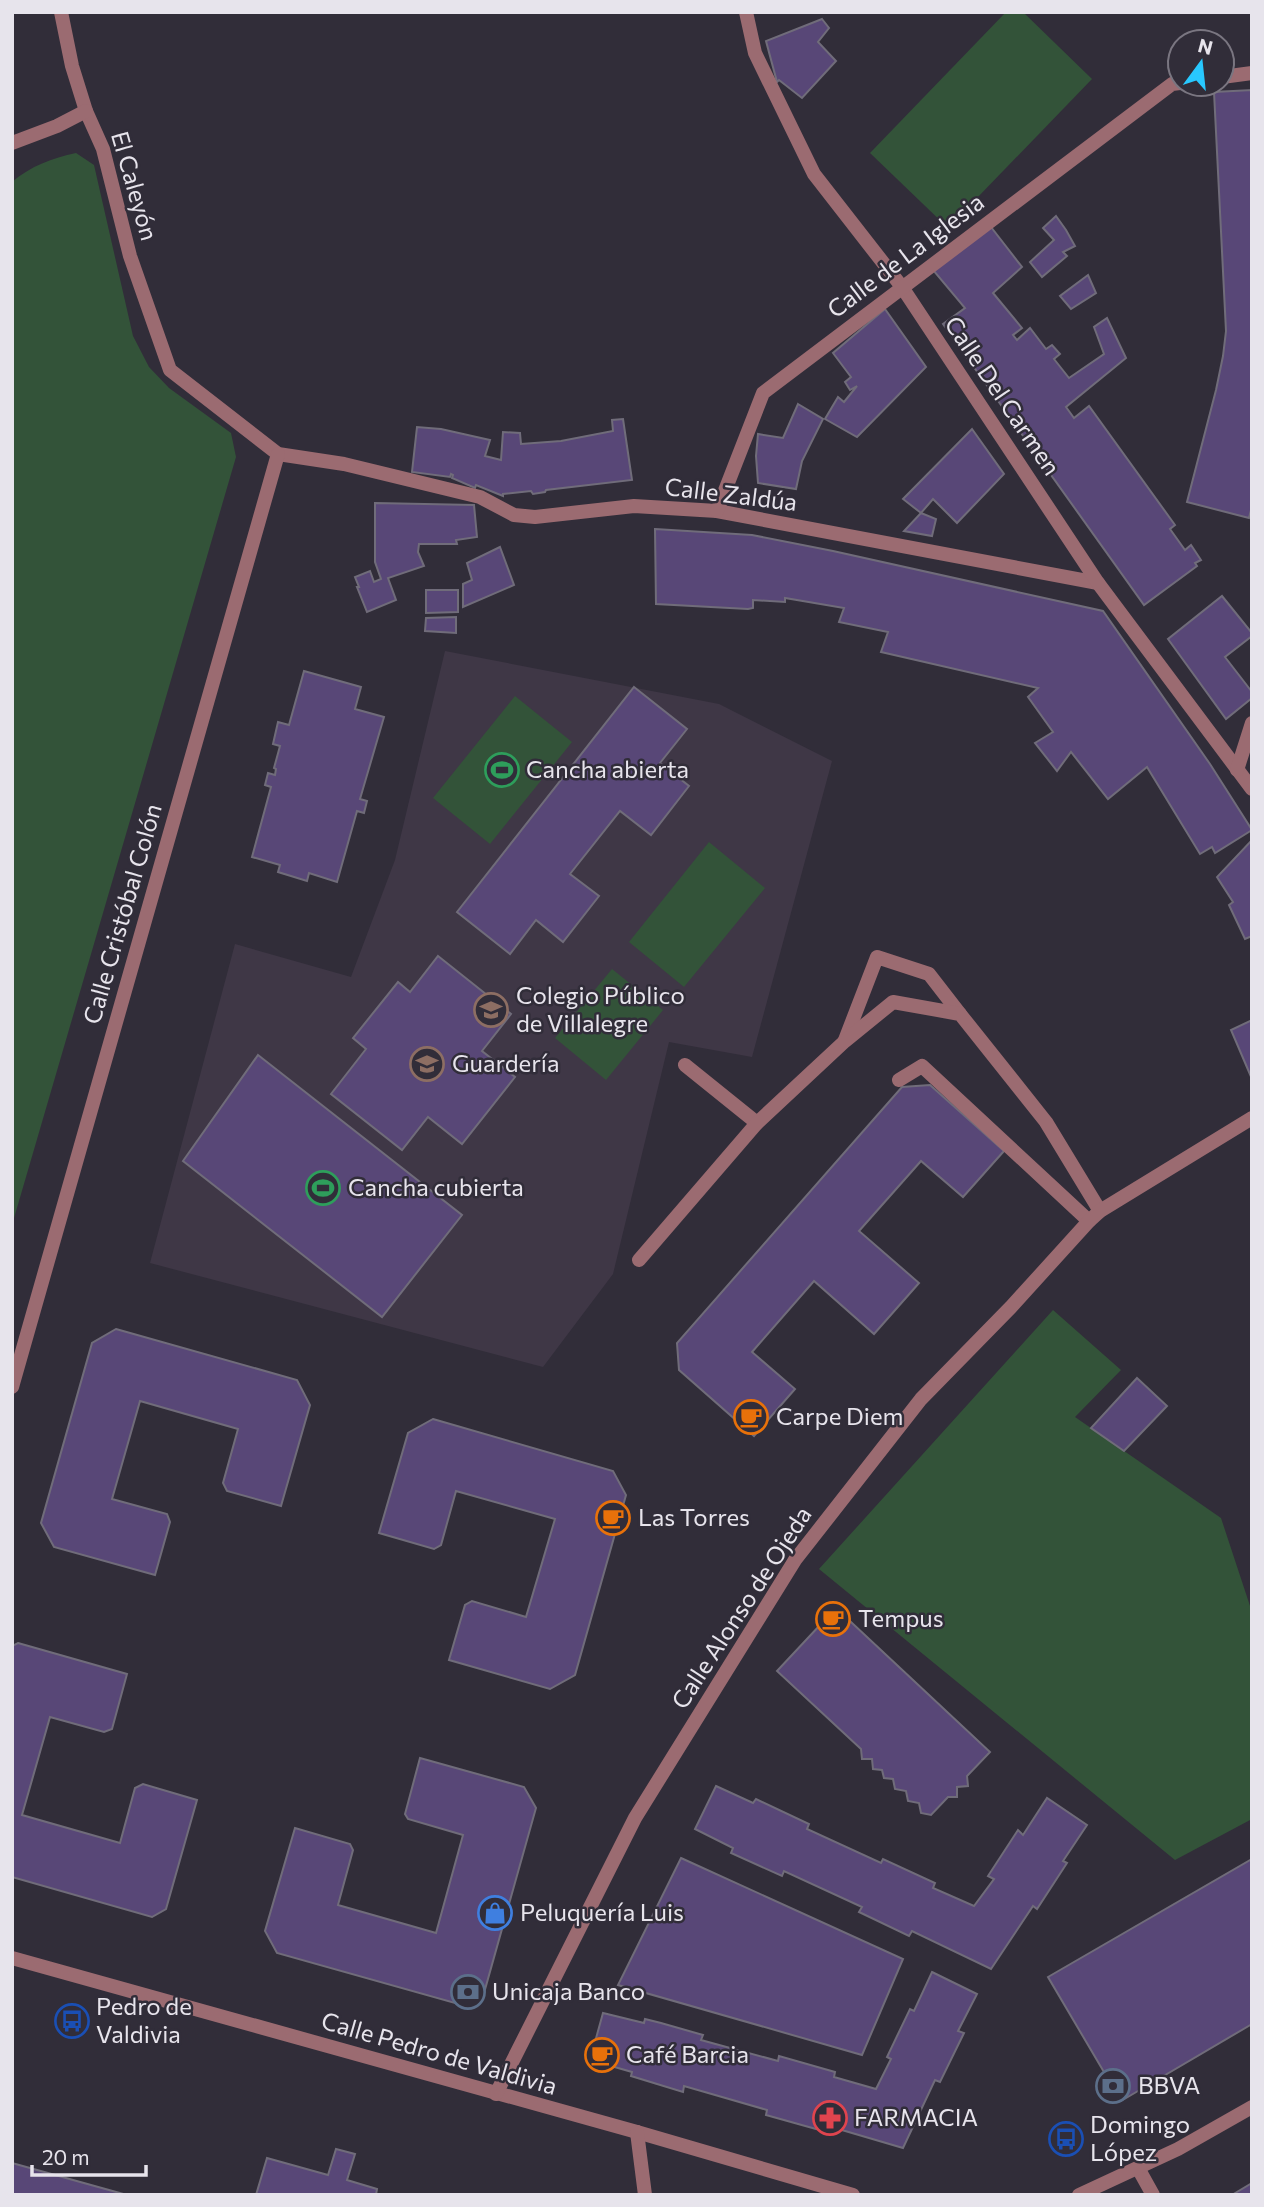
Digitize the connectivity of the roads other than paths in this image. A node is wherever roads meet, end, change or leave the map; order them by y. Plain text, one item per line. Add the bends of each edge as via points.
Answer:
1 (61, 12) edge
2 (746, 12) edge
3 (1166, 89) edge
4 (86, 111) junction
5 (12, 143) edge
6 (902, 287) junction
7 (278, 454) junction
8 (717, 511) junction
9 (1098, 583) junction
10 (1252, 723) edge
11 (1237, 770) junction
12 (1252, 789) edge
13 (960, 1014) junction
14 (845, 1041) junction
15 (685, 1065) dead end
16 (899, 1080) dead end
17 (1252, 1118) edge
18 (757, 1123) junction
19 (1094, 1216) junction
20 (639, 1260) dead end
21 (12, 1387) edge
22 (12, 1958) edge
23 (496, 2094) junction
24 (1252, 2107) edge
25 (638, 2132) junction
26 (1138, 2168) junction
27 (645, 2195) edge
28 (853, 2195) edge
29 (1079, 2195) edge
30 (1153, 2195) edge

1 - 4 street, El Caleyón
2 - 6 street, Calle Del Carmen via 755,53 814,174
3 - 6 street, Calle de La Iglesia
4 - 5 street
4 - 7 street, El Caleyón via 103,149 130,256 170,370
6 - 8 street, Calle de La Iglesia via 763,393
6 - 9 street, Calle Del Carmen
7 - 8 street, Calle Zaldúa via 344,464 480,497 514,515 536,517 634,506
7 - 21 street, Calle Cristóbal Colón
8 - 9 street, Calle Zaldúa
9 - 11 street, Calle Del Carmen
10 - 11 street
11 - 12 street, Calle Del Carmen
13 - 14 street via 893,1002
13 - 14 street via 929,974 877,957
13 - 19 street via 1046,1122
14 - 18 street
15 - 18 street
16 - 19 street via 922,1066
17 - 19 street, Calle Alonso de Ojeda
18 - 20 street
19 - 23 street, Calle Alonso de Ojeda via 921,1399 795,1560 635,1818
22 - 23 street, Calle Pedro de Valdivia
23 - 25 street, Calle Pedro de Valdivia
24 - 26 street
25 - 27 street
25 - 28 street, Calle Pedro de Valdivia
26 - 29 street
26 - 30 street

